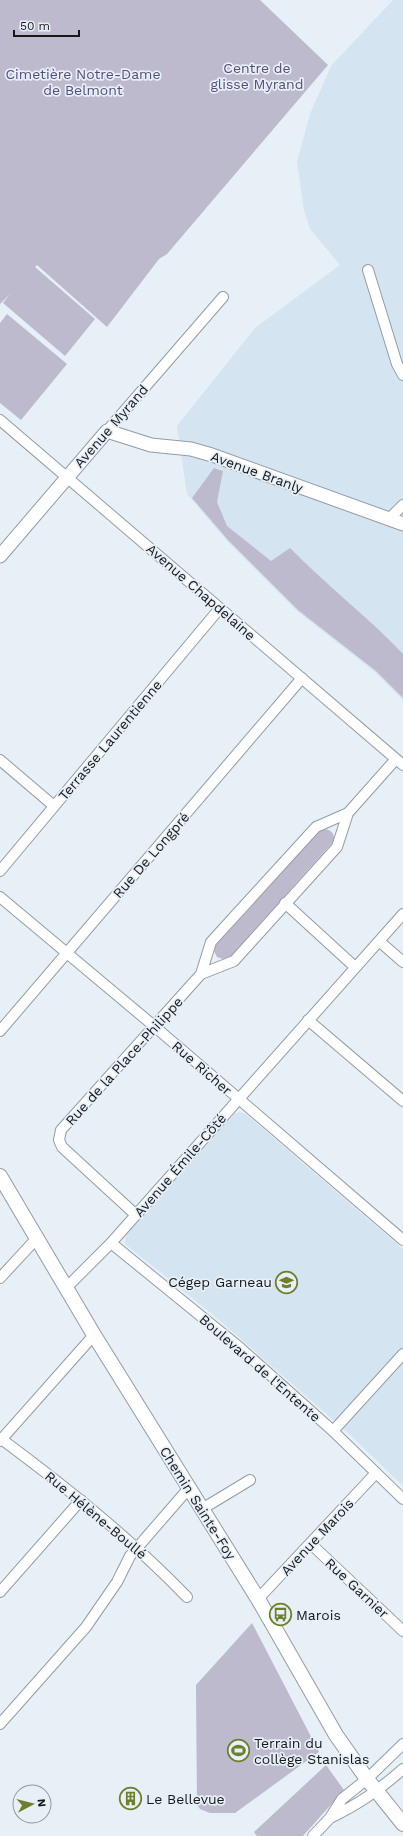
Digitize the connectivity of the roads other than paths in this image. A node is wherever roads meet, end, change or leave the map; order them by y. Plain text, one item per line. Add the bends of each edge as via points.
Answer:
1 (368, 270) dead end
2 (223, 297) dead end
3 (403, 375) edge
4 (0, 420) edge
5 (107, 431) junction
6 (68, 476) junction
7 (403, 505) edge
8 (390, 518) junction
9 (403, 524) edge
10 (0, 556) edge
11 (220, 608) junction
12 (302, 678) junction
13 (0, 760) edge
14 (400, 762) edge
15 (54, 806) junction
16 (348, 813) junction
17 (0, 871) edge
18 (0, 896) edge
19 (285, 903) junction
20 (403, 914) edge
21 (379, 941) junction
22 (67, 953) junction
23 (403, 962) edge
24 (355, 967) junction
25 (202, 974) junction
26 (308, 1020) junction
27 (154, 1026) junction
28 (0, 1031) edge
29 (238, 1099) junction
30 (403, 1101) edge
31 (0, 1176) edge
32 (136, 1215) junction
33 (37, 1238) junction
34 (403, 1240) edge
35 (111, 1243) junction
36 (0, 1278) edge
37 (66, 1288) junction
38 (94, 1335) junction
39 (403, 1354) edge
40 (333, 1431) junction
41 (1, 1440) edge
42 (376, 1473) junction
43 (250, 1480) dead end
44 (189, 1488) junction
45 (403, 1499) edge
46 (82, 1500) junction
47 (202, 1510) junction
48 (311, 1544) junction
49 (136, 1548) junction
50 (0, 1592) edge
51 (187, 1598) dead end
52 (258, 1599) junction
53 (403, 1631) edge
54 (0, 1724) edge
55 (403, 1744) edge
56 (403, 1769) edge
57 (368, 1779) junction
58 (377, 1792) junction
59 (330, 1818) junction
60 (403, 1824) edge
61 (313, 1836) edge

1 - 3 street
2 - 5 street, Avenue Myrand
4 - 6 street, Avenue Chapdelaine
5 - 6 street, Avenue Myrand
5 - 8 street, Avenue Branly via 151,445 191,449 212,455
6 - 10 street, Avenue Myrand
6 - 11 street, Avenue Chapdelaine
7 - 8 street
8 - 9 street, Avenue Branly
11 - 12 street, Avenue Chapdelaine
11 - 15 street, Terrasse Laurentienne
12 - 14 street, Avenue Chapdelaine
12 - 22 street, Rue De Longpré
13 - 15 street
14 - 16 street, Rue de la Place-Philippe
15 - 17 street, Terrasse Laurentienne
16 - 19 street, Rue de la Place-Philippe via 337,847
16 - 25 street, Rue de la Place-Philippe via 316,827 211,942
18 - 22 street, Rue Richer
19 - 24 street
19 - 25 street, Rue de la Place-Philippe via 234,960
20 - 21 street, Avenue Émile-Côté
21 - 23 street
21 - 24 street, Avenue Émile-Côté
22 - 27 street, Rue Richer
22 - 28 street, Rue De Longpré
24 - 26 street, Avenue Émile-Côté
25 - 27 street, Rue de la Place-Philippe
26 - 29 street, Avenue Émile-Côté
26 - 30 street
27 - 29 street, Rue Richer
27 - 32 street, Rue de la Place-Philippe via 61,1130 59,1136 62,1147
29 - 32 street, Avenue Émile-Côté
29 - 34 street, Rue Richer
31 - 33 main road, Chemin Sainte-Foy
32 - 35 street, Avenue Émile-Côté
33 - 36 street
33 - 37 main road, Chemin Sainte-Foy
35 - 37 street, Avenue Émile-Côté
35 - 40 street, Boulevard de l'Entente via 239,1347
37 - 38 main road, Chemin Sainte-Foy
38 - 41 street
38 - 44 main road, Chemin Sainte-Foy
39 - 40 street
40 - 42 street, Boulevard de l'Entente
41 - 46 street, Rue Hélène-Boullé
42 - 45 street, Boulevard de l'Entente
42 - 48 street, Avenue Marois
43 - 47 street
44 - 47 main road, Chemin Sainte-Foy
44 - 49 street
46 - 49 street, Rue Hélène-Boullé
46 - 50 street
47 - 52 main road, Chemin Sainte-Foy
48 - 52 street, Avenue Marois
48 - 53 street, Rue Garnier
49 - 51 street, Rue Hélène-Boullé
49 - 54 street via 117,1582 86,1627
52 - 57 main road, Chemin Sainte-Foy via 336,1735
55 - 57 street
56 - 58 street
57 - 58 main road, Chemin Sainte-Foy
57 - 59 street via 342,1799
58 - 59 street
58 - 60 main road, Chemin Sainte-Foy
59 - 61 street

